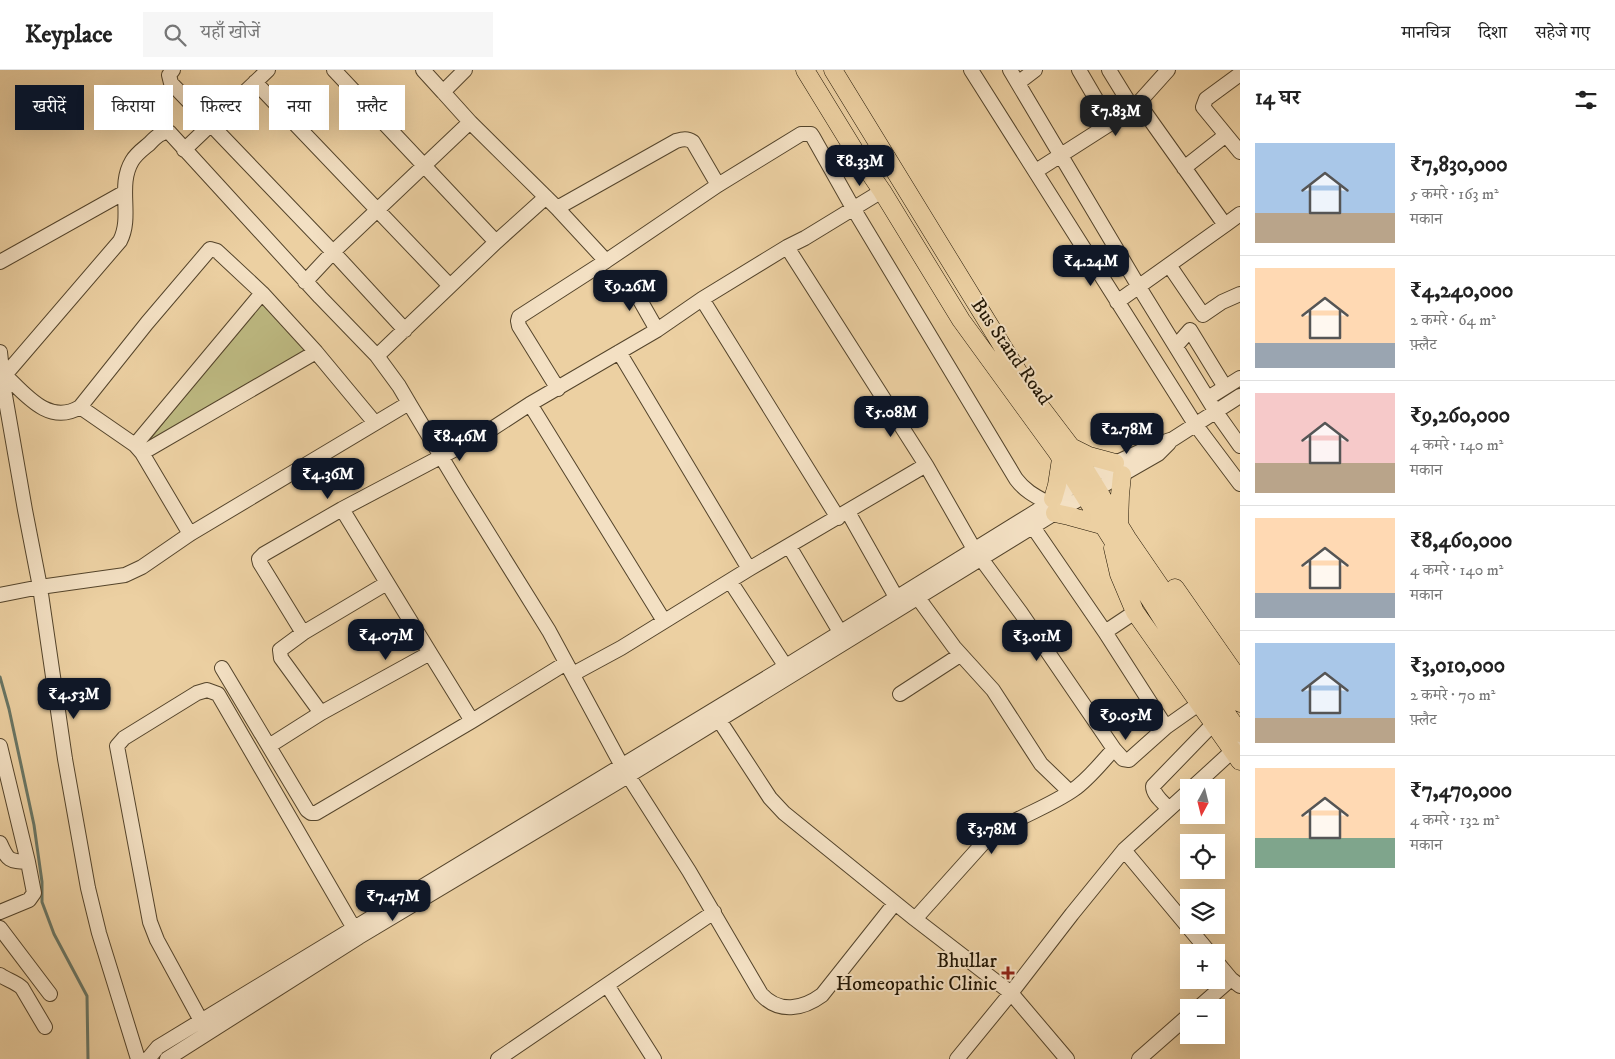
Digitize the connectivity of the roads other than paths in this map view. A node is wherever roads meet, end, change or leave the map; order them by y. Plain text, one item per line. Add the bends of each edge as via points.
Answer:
1 (173, 70) edge
2 (268, 70) edge
3 (334, 70) edge
4 (423, 70) edge
5 (465, 70) edge
6 (805, 70) edge
7 (833, 70) edge
8 (971, 70) edge
9 (1010, 70) edge
10 (1035, 70) edge
11 (1079, 70) edge
12 (1109, 70) edge
13 (1168, 70) edge
14 (1240, 74) edge
15 (256, 82) junction
16 (1018, 83) junction
17 (253, 85) edge
18 (443, 92) junction
19 (183, 96) edge
20 (1136, 106) junction
21 (470, 122) junction
22 (1110, 123) junction
23 (206, 130) edge
24 (214, 130) edge
25 (1226, 135) junction
26 (184, 150) junction
27 (1240, 152) edge
28 (1060, 155) junction
29 (424, 165) junction
30 (1184, 168) junction
31 (1036, 172) junction
32 (718, 185) junction
33 (882, 191) junction
34 (125, 192) junction
35 (546, 198) junction
36 (557, 208) junction
37 (853, 208) junction
38 (378, 210) junction
39 (1240, 214) edge
40 (1225, 225) junction
41 (496, 242) junction
42 (787, 247) junction
43 (332, 252) junction
44 (606, 261) junction
45 (0, 262) edge
46 (1169, 265) junction
47 (628, 279) dead end
48 (305, 282) junction
49 (450, 286) junction
50 (1139, 287) junction
51 (262, 293) junction
52 (1240, 294) edge
53 (702, 299) junction
54 (1117, 302) junction
55 (405, 330) junction
56 (657, 330) junction
57 (1176, 346) junction
58 (316, 352) junction
59 (619, 352) junction
60 (377, 356) junction
61 (2, 367) edge
62 (1240, 378) edge
63 (1225, 387) junction
64 (558, 390) junction
65 (1240, 396) edge
66 (1208, 398) junction
67 (409, 403) junction
68 (530, 404) junction
69 (80, 407) junction
70 (1216, 412) junction
71 (375, 423) junction
72 (1195, 424) junction
73 (1237, 437) edge
74 (138, 449) junction
75 (1066, 453) junction
76 (440, 456) junction
77 (926, 465) junction
78 (1118, 469) junction
79 (1240, 484) edge
80 (1086, 487) junction
81 (1052, 505) junction
82 (342, 509) junction
83 (843, 515) junction
84 (1102, 525) junction
85 (1033, 527) junction
86 (190, 534) junction
87 (1119, 534) junction
88 (789, 546) junction
89 (978, 554) junction
90 (1134, 561) junction
91 (749, 569) junction
92 (730, 581) junction
93 (387, 583) junction
94 (40, 587) junction
95 (915, 593) junction
96 (2, 595) edge
97 (896, 597) junction
98 (1135, 612) junction
99 (664, 621) junction
100 (840, 632) junction
101 (1105, 632) junction
102 (303, 633) junction
103 (430, 652) junction
104 (960, 655) junction
105 (222, 668) dead end
106 (570, 669) junction
107 (789, 671) junction
108 (1240, 681) edge
109 (900, 694) dead end
110 (1200, 703) junction
111 (1240, 703) edge
112 (321, 713) junction
113 (719, 720) junction
114 (472, 721) junction
115 (1214, 723) junction
116 (1166, 727) junction
117 (1240, 733) edge
118 (0, 746) edge
119 (269, 746) junction
120 (1114, 749) junction
121 (1238, 752) edge
122 (625, 771) junction
123 (1204, 779) edge
124 (1070, 792) junction
125 (1180, 799) edge
126 (1169, 809) junction
127 (0, 843) edge
128 (1124, 850) junction
129 (28, 862) junction
130 (895, 903) junction
131 (0, 912) edge
132 (714, 912) junction
133 (915, 919) junction
134 (0, 928) edge
135 (357, 933) junction
136 (1202, 944) edge
137 (1225, 972) edge
138 (0, 975) edge
139 (1235, 983) edge
140 (607, 985) junction
141 (1011, 993) junction
142 (50, 994) dead end
143 (1211, 999) edge
144 (202, 1021) junction
145 (1180, 1023) edge
146 (45, 1027) dead end
147 (208, 1034) junction
148 (138, 1059) edge
149 (148, 1059) edge
150 (167, 1059) edge
151 (498, 1059) edge
152 (654, 1059) edge
153 (957, 1059) edge
154 (1067, 1059) edge
155 (1138, 1059) edge

1 - 19 street via 169,75 171,83
2 - 15 street
3 - 29 street
4 - 18 street
5 - 18 street
6 - 33 main road, Bus Stand Road
7 - 75 main road, Bus Stand Road
8 - 31 street
9 - 16 street
10 - 16 street
11 - 22 street
12 - 20 street
13 - 20 street
14 - 25 street via 1203,103 1204,109
15 - 17 street
15 - 38 street
16 - 28 street
18 - 21 street
20 - 22 street
20 - 30 street
21 - 29 street
21 - 35 street
22 - 28 street
23 - 26 street
24 - 43 street
25 - 27 street
25 - 30 street
26 - 34 street via 168,132 158,136 132,161
26 - 48 street
28 - 31 street
28 - 50 street
29 - 38 street
29 - 41 street
30 - 40 street
31 - 54 street
32 - 36 street via 693,142 683,139
32 - 37 street via 806,133 813,137
32 - 44 street
33 - 37 street
33 - 75 main road, Bus Stand Road via 961,320
34 - 45 street
34 - 61 street via 126,226 120,241
35 - 36 street
35 - 41 street
36 - 44 street
37 - 42 street
37 - 81 street via 1016,479 1023,488
38 - 43 street
38 - 49 street
39 - 40 street
40 - 46 street
41 - 49 street
42 - 53 street
42 - 77 street
43 - 48 street
43 - 55 street
44 - 64 street via 523,313 518,321
46 - 50 street
46 - 52 street via 1203,315
47 - 56 street
48 - 60 street
49 - 55 street
50 - 54 street
50 - 57 street
51 - 58 street
51 - 69 street via 217,251 210,249
51 - 74 street
53 - 56 street
53 - 83 street
54 - 72 street
55 - 60 street
56 - 59 street
57 - 63 street via 1190,330
57 - 66 street
58 - 71 street
58 - 74 street
59 - 64 street
59 - 91 street
60 - 67 street
61 - 69 street via 34,403 46,410 72,412
61 - 94 street
62 - 63 street
63 - 66 street
64 - 68 street
65 - 70 street
66 - 70 street
67 - 71 street
67 - 76 street
68 - 76 street via 484,434
68 - 99 street
69 - 74 street
70 - 72 street
70 - 73 street
71 - 86 street
72 - 78 street via 1158,454
72 - 79 street
74 - 86 street
75 - 78 main road via 1089,456
75 - 80 main road, Bus Stand Road
75 - 81 main road
76 - 82 street
76 - 106 street
77 - 83 street
77 - 89 street
78 - 80 street
78 - 87 main road
80 - 81 street
80 - 84 main road, Bus Stand Road
80 - 87 main road, Bus Stand Road
81 - 84 main road via 1069,516
81 - 85 street
81 - 89 street
82 - 93 street
82 - 102 street via 259,559
83 - 88 street
83 - 97 street
84 - 87 main road, Bus Stand Road
85 - 89 street
85 - 101 street
86 - 94 street via 125,575
87 - 90 main road
87 - 98 main road, Bus Stand Road via 1119,574
87 - 108 main road, Bus Stand Road via 1150,552
88 - 91 street
88 - 100 street
89 - 95 street
89 - 120 street
90 - 111 main road
90 - 117 main road via 1180,647
91 - 92 street
92 - 99 street
92 - 107 street
93 - 102 street
93 - 103 street
94 - 96 street
94 - 148 street via 88,888
95 - 97 street
95 - 104 street
95 - 107 street
97 - 100 street
98 - 101 street
98 - 110 main road, Bus Stand Road
99 - 106 street via 621,648
100 - 107 street
101 - 116 street
102 - 112 street via 283,646 280,654
103 - 112 street
103 - 114 street
104 - 109 street
104 - 124 street via 993,690 1041,764
105 - 119 street
106 - 114 street
106 - 122 street
107 - 113 street
107 - 122 street
110 - 115 main road, Bus Stand Road
110 - 116 street
112 - 119 street
113 - 122 street
113 - 130 street via 776,806
114 - 119 street via 316,813 308,810
115 - 121 main road, Bus Stand Road
115 - 126 street via 1153,786
116 - 120 street via 1127,761
118 - 129 street
120 - 124 street
121 - 123 street
122 - 132 street
122 - 135 street
124 - 133 street via 1018,818 985,841
125 - 126 street
126 - 128 street
127 - 129 street via 8,859
128 - 136 street
128 - 141 street
129 - 131 street via 34,888 32,898
130 - 132 street via 822,995 812,1002 790,1008 777,1006 761,994
130 - 133 street
132 - 140 street
133 - 141 street
134 - 142 street
135 - 144 street
135 - 144 street via 218,694 207,690 181,703 124,738 117,746 117,752 150,922
135 - 147 street
137 - 139 street
138 - 146 street via 22,988
139 - 143 street
140 - 151 street
140 - 152 street
141 - 153 street
141 - 154 street
144 - 147 street
144 - 149 street via 158,1047
145 - 155 street
147 - 150 street

